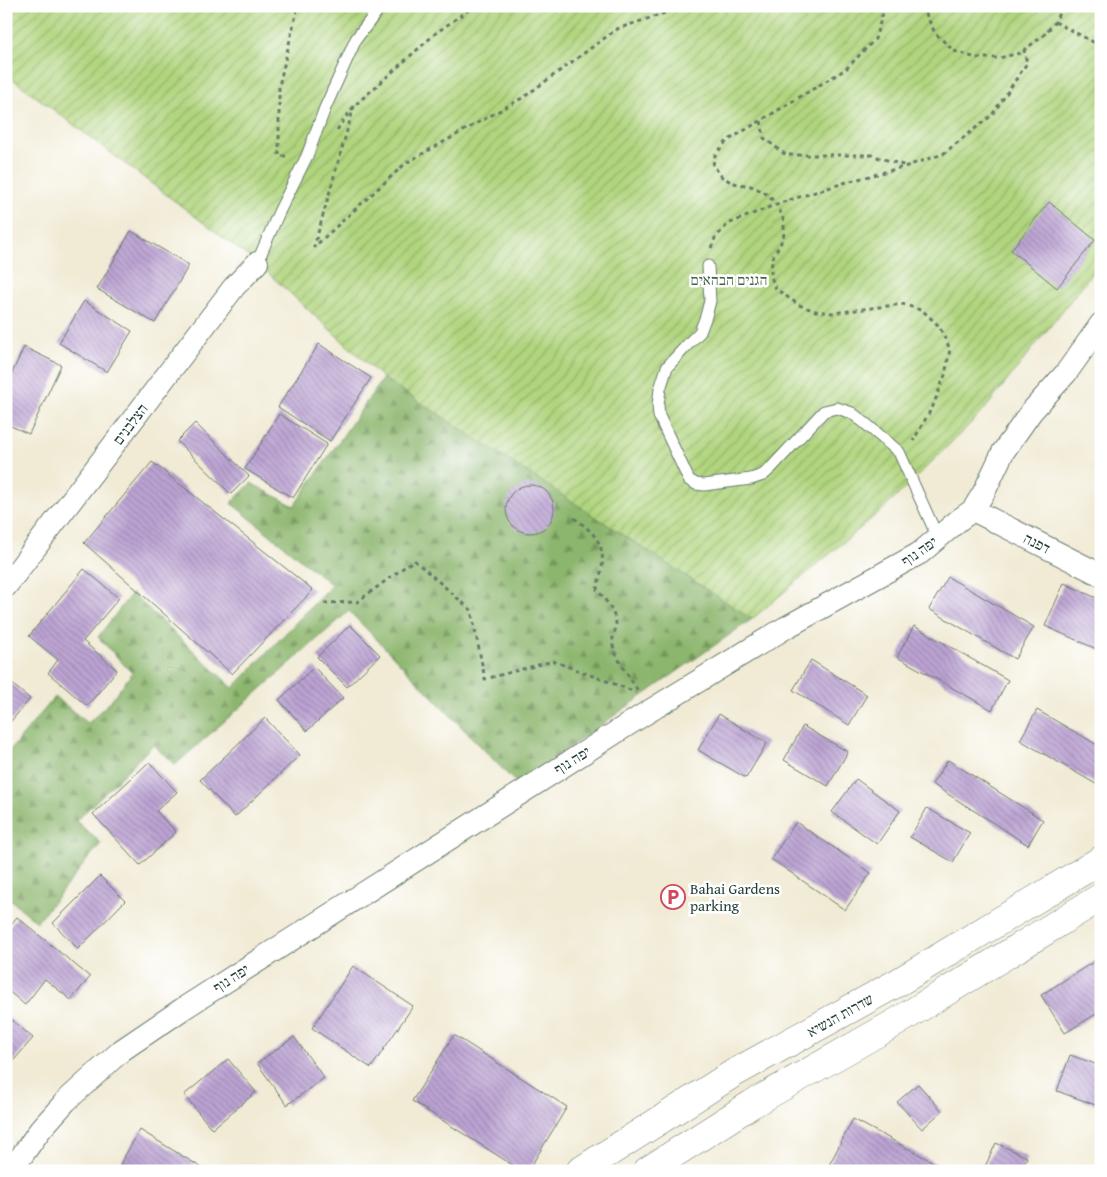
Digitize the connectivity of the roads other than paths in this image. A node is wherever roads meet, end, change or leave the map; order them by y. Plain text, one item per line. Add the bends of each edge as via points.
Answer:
1 (381, 6) edge
2 (257, 263) joint
3 (708, 266) road end
4 (1101, 324) edge
5 (973, 510) junction
6 (938, 538) junction
7 (1101, 575) edge
8 (6, 586) edge
9 (1101, 860) edge
10 (1101, 897) edge
11 (11, 1171) edge
12 (580, 1171) edge
13 (647, 1171) edge

1 - 2 lane via 356,39
2 - 8 street, הצלבנים via 234,287
3 - 6 lane via 710,300 703,324 700,332 667,367 658,405 659,416 689,480 704,486 763,475 824,411 837,408 852,413 899,452
4 - 5 street, יפה נוף via 1002,452
5 - 6 street, יפה נוף
5 - 7 street, דפנה
6 - 11 street, יפה נוף via 920,553 785,628 643,715 122,1050 66,1101 40,1130
9 - 12 street, שדרות הנשיא via 897,983 734,1073
10 - 13 street via 895,1023 752,1104

